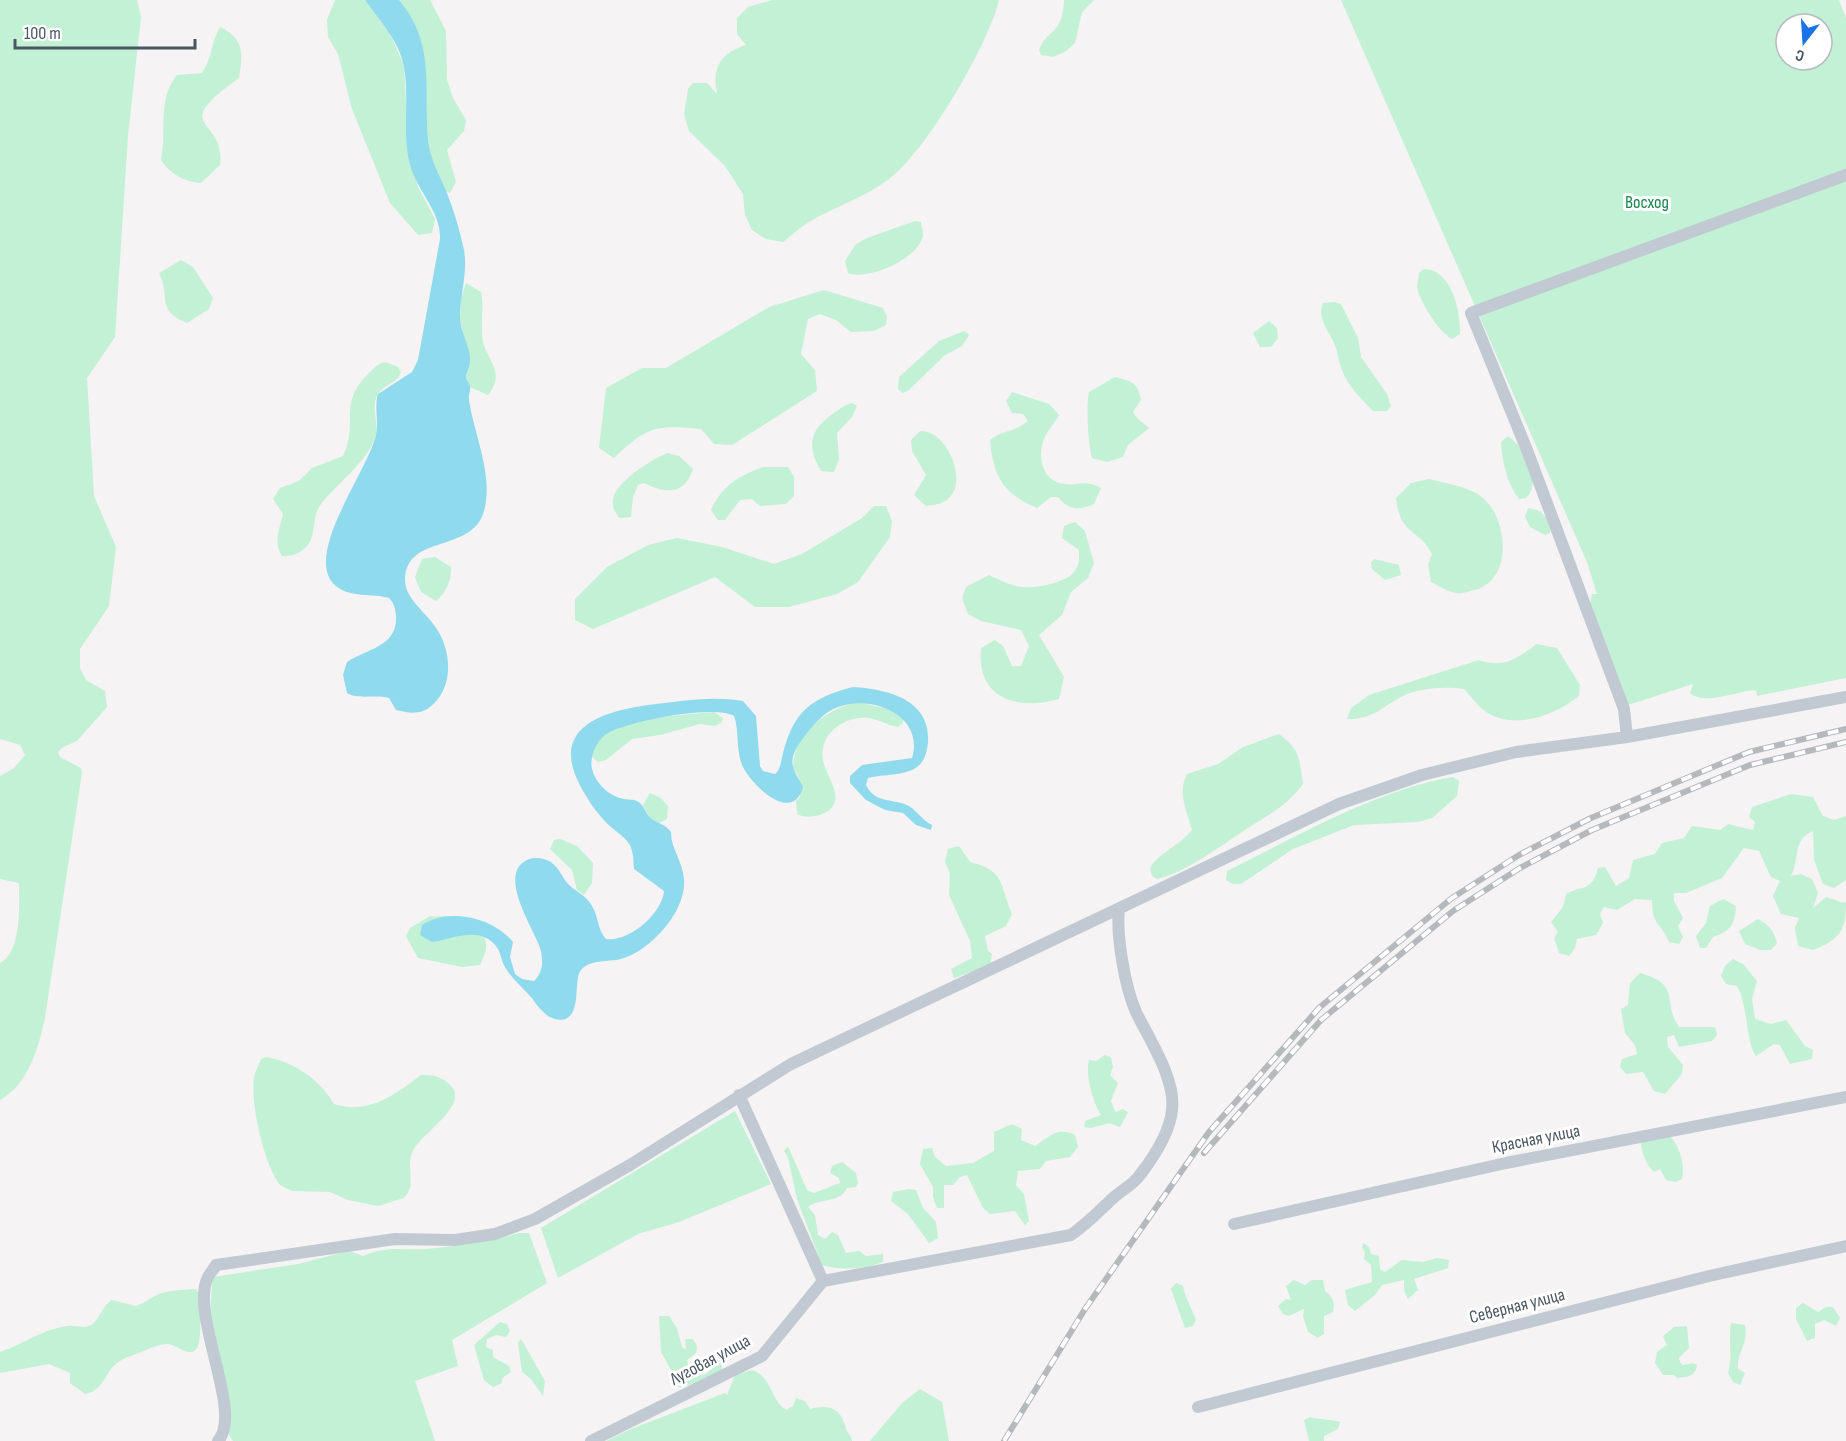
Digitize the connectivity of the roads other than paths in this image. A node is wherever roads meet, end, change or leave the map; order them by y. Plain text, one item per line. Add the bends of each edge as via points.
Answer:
1 (1846, 175) edge
2 (1846, 697) edge
3 (1627, 737) junction
4 (1119, 909) junction
5 (738, 1095) junction
6 (1846, 1097) edge
7 (1234, 1224) dead end
8 (1846, 1246) edge
9 (823, 1281) junction
10 (1198, 1407) dead end
11 (220, 1440) edge
12 (591, 1441) edge

1 - 3 street via 1471,313 1624,709
2 - 3 street
3 - 4 street via 1515,752 1422,775 1339,804
4 - 5 street via 791,1064
4 - 9 street via 1117,924 1135,1010 1159,1056 1173,1110 1164,1136 1140,1175 1095,1218 1071,1234
5 - 9 street
5 - 11 street via 563,1205 495,1234 455,1240 395,1239 216,1266 207,1278 204,1300 226,1420
6 - 7 street, Красная улица via 1506,1163
8 - 10 street, Северная улица via 1709,1276
9 - 12 street, Луговая улица via 762,1356

